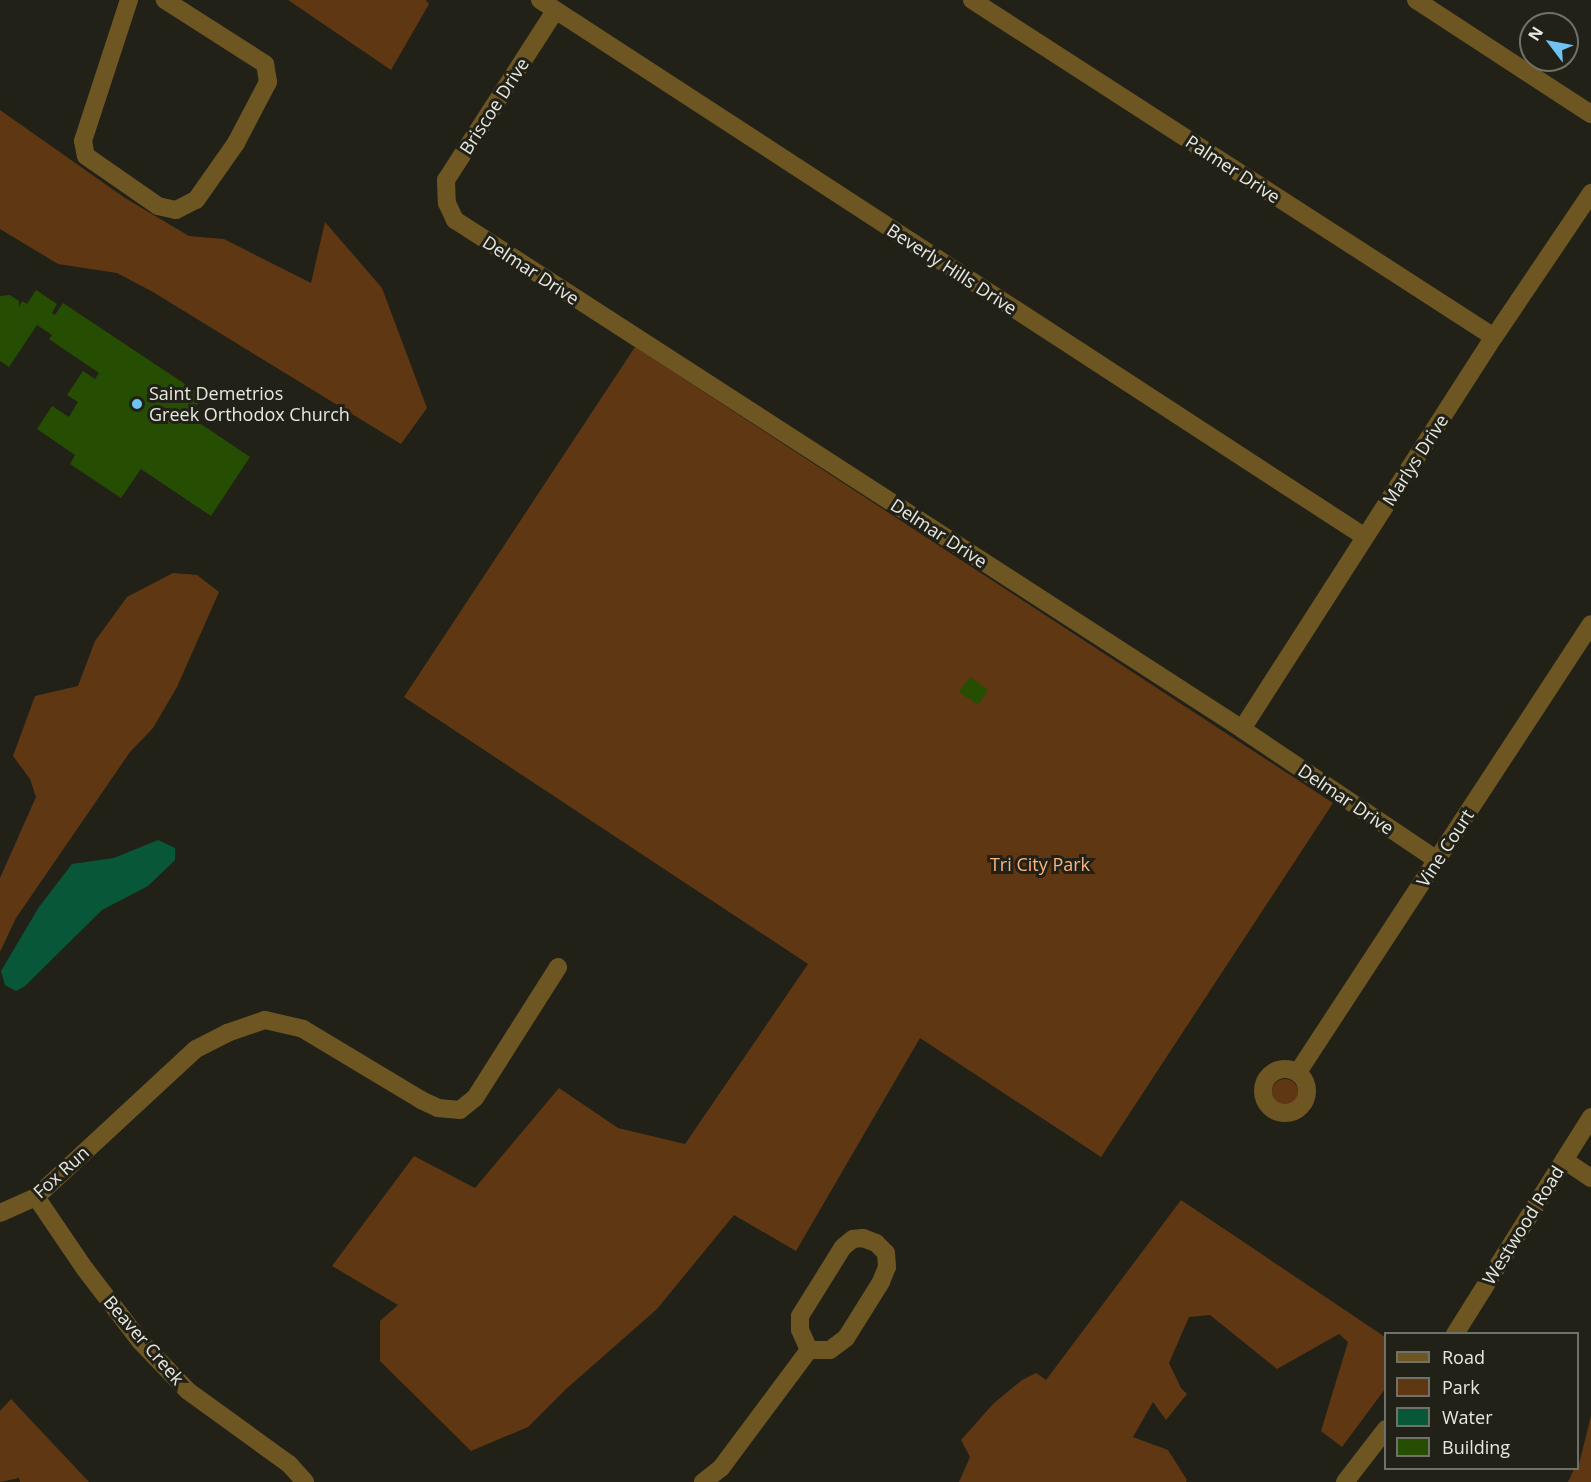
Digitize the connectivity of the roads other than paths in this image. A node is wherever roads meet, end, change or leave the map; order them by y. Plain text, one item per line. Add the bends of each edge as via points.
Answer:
1 (129, 0) edge
2 (165, 0) edge
3 (540, 0) edge
4 (972, 0) edge
5 (1416, 0) edge
6 (555, 12) junction
7 (1591, 114) edge
8 (1591, 194) edge
9 (447, 203) joint
10 (1494, 337) junction
11 (1365, 537) junction
12 (1591, 624) edge
13 (1242, 729) junction
14 (1437, 860) junction
15 (558, 967) dead end
16 (1298, 1072) dead end
17 (1591, 1117) edge
18 (1564, 1160) junction
19 (1591, 1178) edge
20 (36, 1197) junction
21 (0, 1213) edge
22 (1456, 1332) edge
23 (809, 1350) junction
24 (1384, 1432) edge
25 (305, 1482) edge
26 (704, 1482) edge
27 (1345, 1482) edge

1 - 2 street via 83,141 86,156 158,206 176,210 196,200 236,143 268,82 265,64
3 - 6 street, Beverly Hills Drive
4 - 10 street, Palmer Drive
5 - 7 street
6 - 9 street, Briscoe Drive via 446,180
6 - 11 street, Beverly Hills Drive
8 - 10 street, Marlys Drive
9 - 13 street, Delmar Drive via 455,219 475,234
10 - 11 street, Marlys Drive
11 - 13 street, Marlys Drive
12 - 14 street, Vine Court
13 - 14 street, Delmar Drive
14 - 16 street, Vine Court
15 - 20 street, Fox Run via 475,1098 460,1110 438,1108 421,1100 303,1029 265,1020 226,1033 196,1049
17 - 18 street, Westwood Road
18 - 19 street
18 - 22 street, Westwood Road
20 - 21 street, Fox Run
20 - 25 street, Beaver Creek via 140,1341 188,1391 289,1464
23 - 23 street via 830,1350 846,1338 887,1267 886,1253 876,1243 863,1238 843,1246 800,1316 800,1330
23 - 26 street via 721,1468
24 - 27 street

